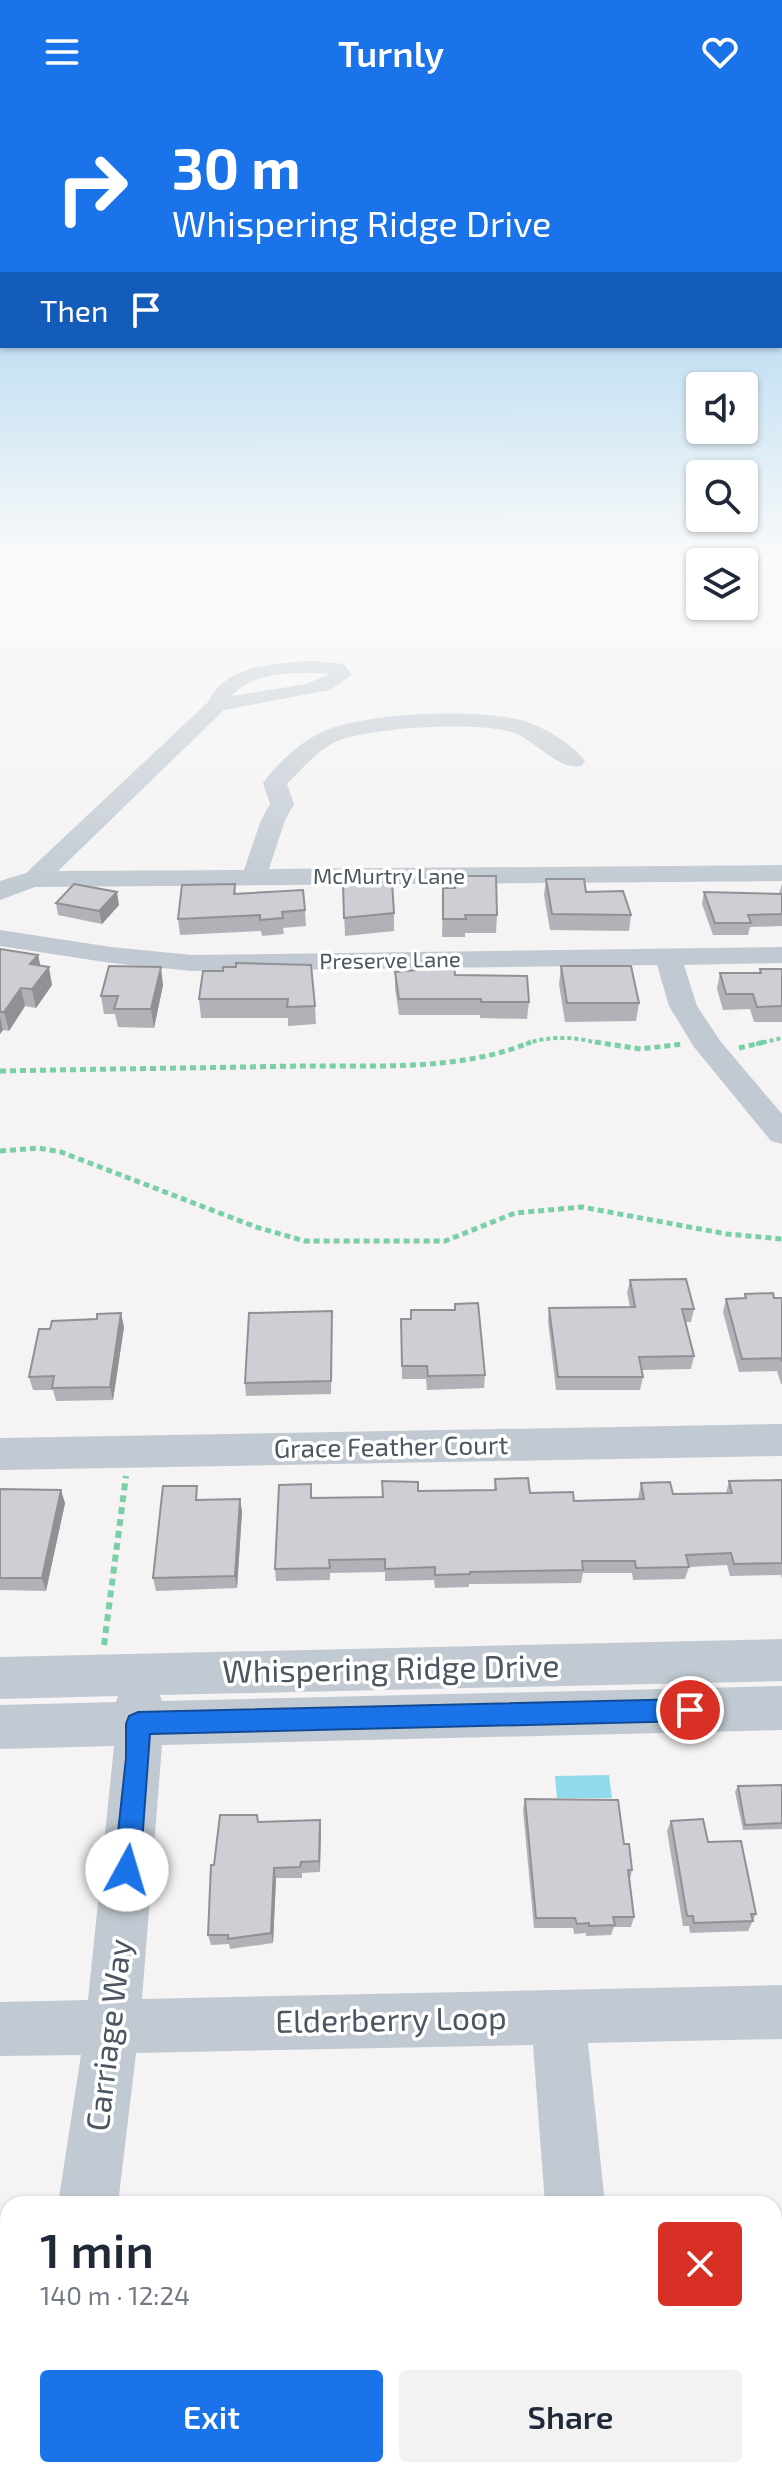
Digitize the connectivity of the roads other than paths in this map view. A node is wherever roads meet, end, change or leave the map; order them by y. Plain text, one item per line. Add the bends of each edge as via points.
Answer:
1 (217, 705) dead end
2 (574, 761) dead end
3 (782, 873) edge
4 (254, 877) junction
5 (35, 879) junction
6 (0, 892) edge
7 (0, 938) edge
8 (782, 955) edge
9 (668, 957) junction
10 (782, 1134) edge
11 (782, 1440) edge
12 (0, 1454) edge
13 (782, 1660) edge
14 (0, 1678) edge
15 (126, 1691) junction
16 (782, 1708) edge
17 (0, 1727) edge
18 (782, 2012) edge
19 (558, 2017) junction
20 (112, 2026) junction
21 (0, 2029) edge
22 (89, 2196) edge
23 (574, 2196) edge

1 - 5 street
2 - 4 street via 516,726 486,722 363,728 328,737 275,783 282,804
3 - 4 street, McMurtry Lane
4 - 5 street, McMurtry Lane
5 - 6 street, McMurtry Lane
7 - 9 street, Preserve Lane via 192,963
8 - 9 street, Preserve Lane
9 - 10 street via 683,1006 709,1047
11 - 12 street, Grace Feather Court
13 - 15 street, Whispering Ridge Drive
14 - 15 street, Whispering Ridge Drive
15 - 16 street, Whispering Ridge Drive
15 - 17 street, Whispering Ridge Drive
15 - 20 street, Carriage Way via 138,1758
18 - 19 street, Elderberry Loop
19 - 20 street, Elderberry Loop
19 - 23 street
20 - 21 street, Elderberry Loop
20 - 22 street, Carriage Way

